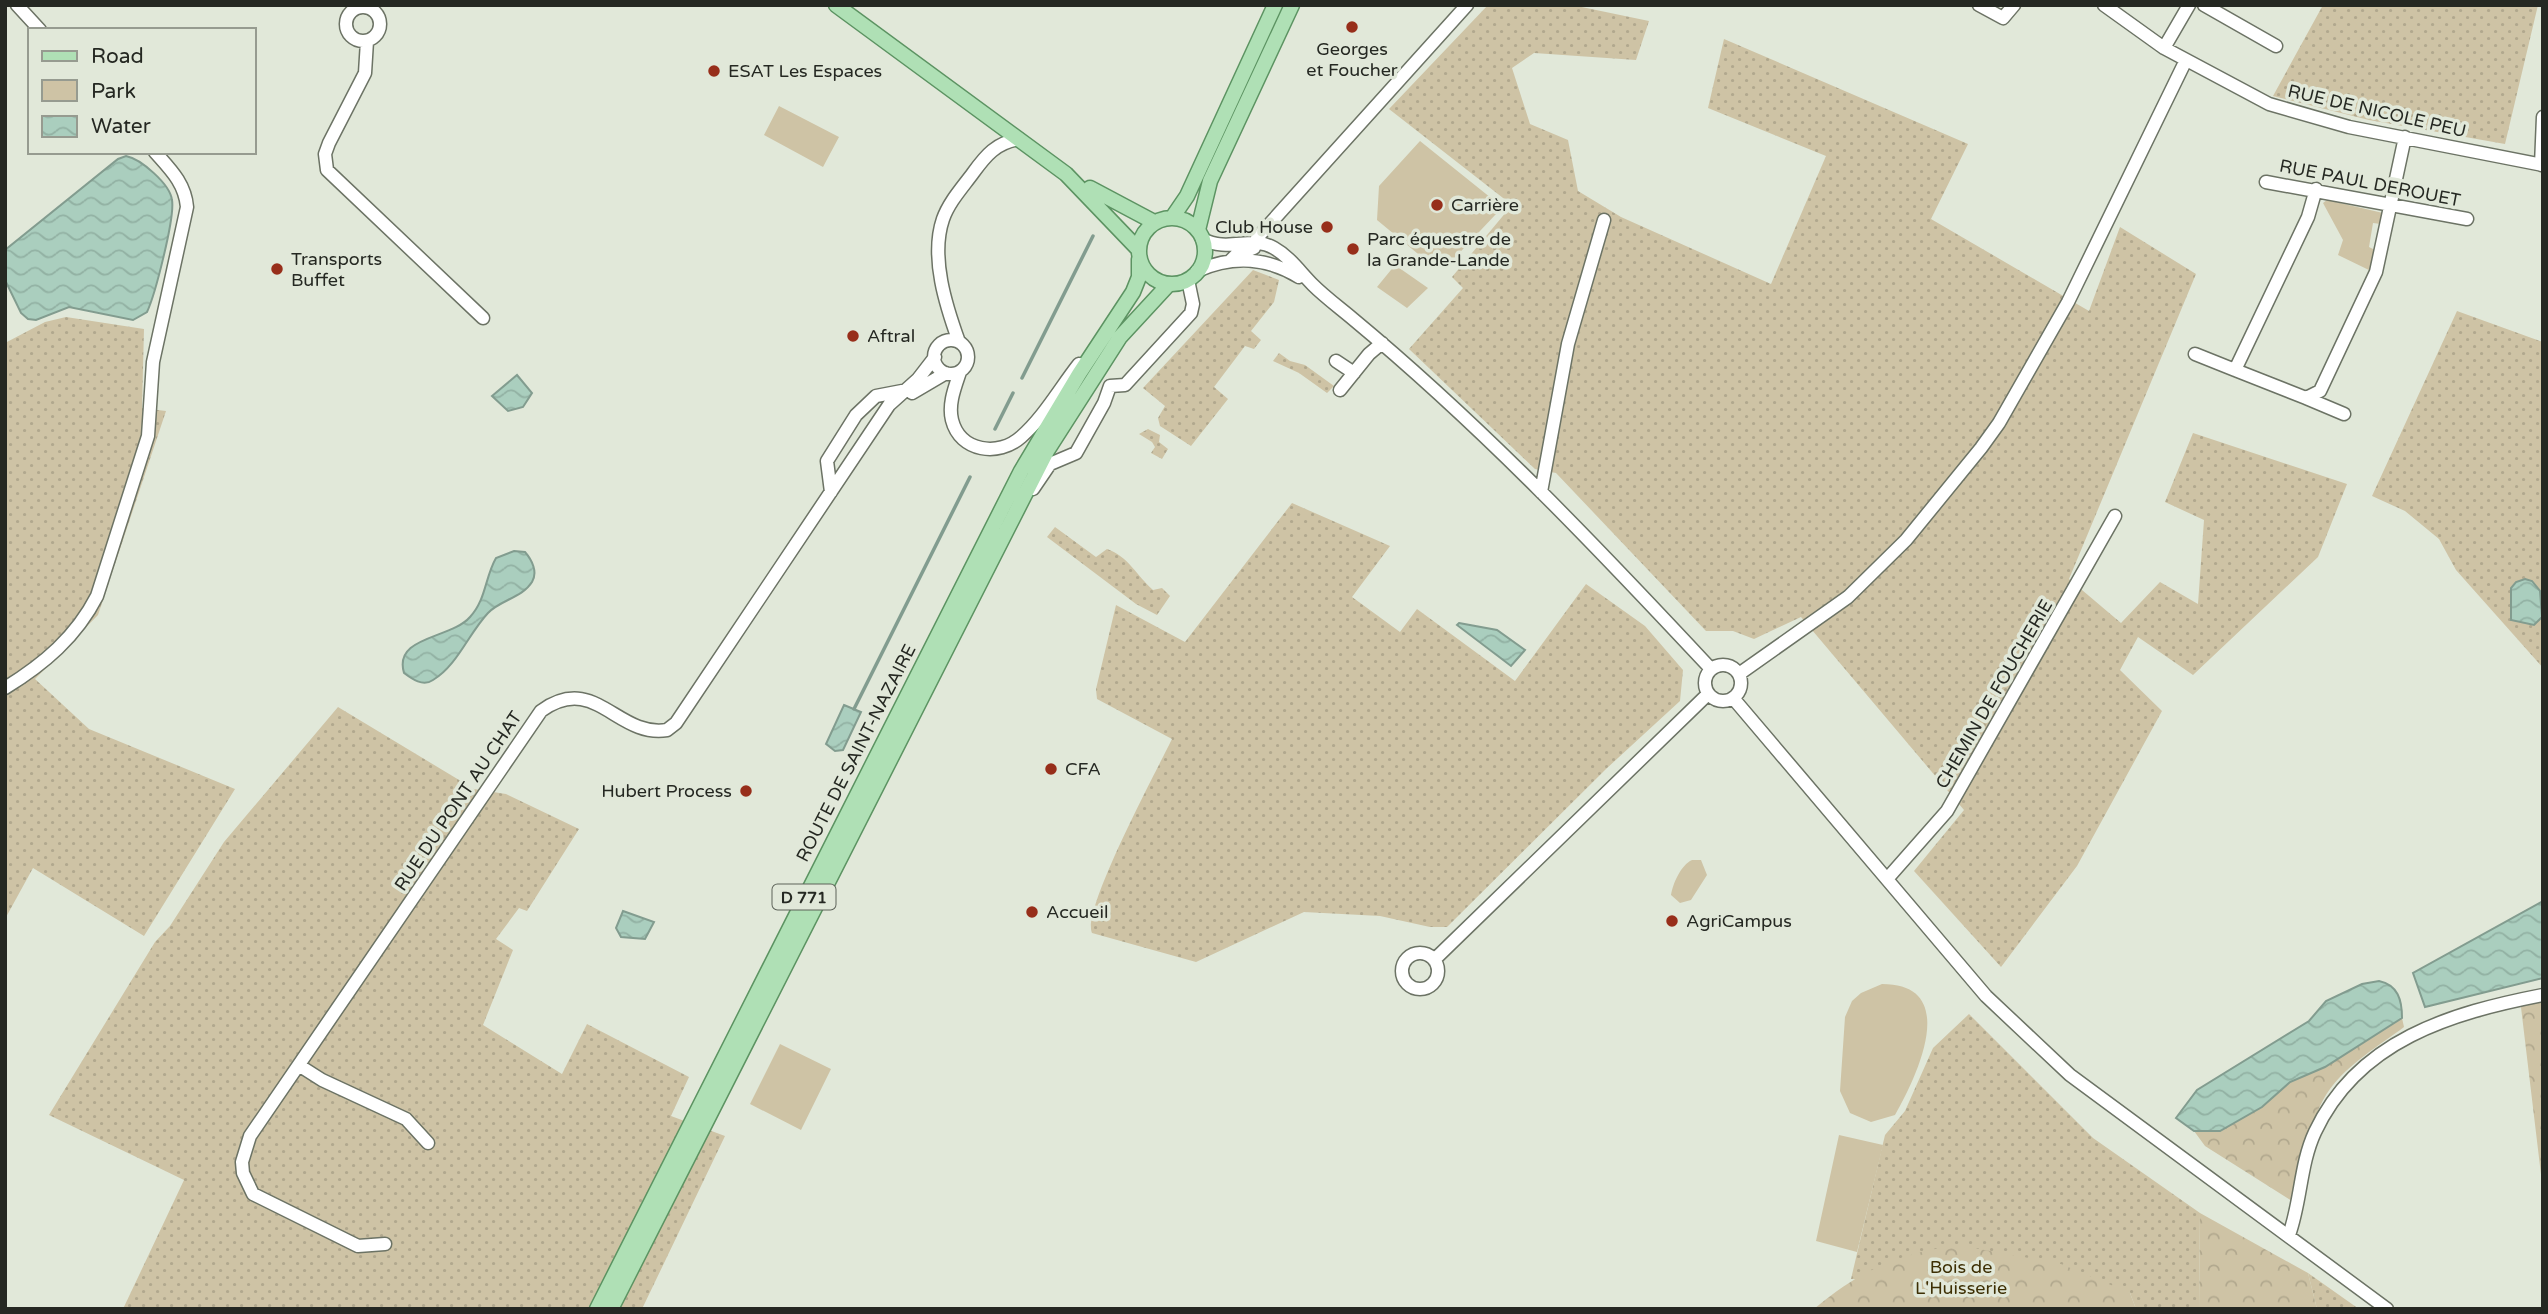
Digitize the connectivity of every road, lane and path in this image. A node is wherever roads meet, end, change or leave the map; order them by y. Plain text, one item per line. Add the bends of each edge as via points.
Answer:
1 (17, 5) edge
2 (836, 5) edge
3 (1275, 5) edge
4 (1292, 5) edge
5 (1467, 5) edge
6 (1979, 5) edge
7 (2014, 5) edge
8 (2104, 5) edge
9 (2189, 5) edge
10 (2204, 5) edge
11 (357, 6) edge
12 (854, 11) edge
13 (38, 28) edge
14 (367, 41) junction
15 (2276, 46) dead end
16 (2164, 48) junction
17 (2186, 60) junction
18 (2543, 117) edge
19 (2405, 137) junction
20 (1019, 139) junction
21 (157, 154) edge
22 (2542, 165) edge
23 (1066, 174) junction
24 (2266, 181) dead end
25 (2316, 190) junction
26 (2391, 205) junction
27 (1171, 218) junction
28 (2467, 219) dead end
29 (1604, 220) dead end
30 (1154, 222) junction
31 (1200, 234) junction
32 (1255, 242) junction
33 (1139, 254) junction
34 (1230, 261) junction
35 (1192, 276) junction
36 (1169, 284) junction
37 (1315, 287) junction
38 (483, 318) dead end
39 (1109, 326) junction
40 (959, 342) junction
41 (1382, 343) junction
42 (2195, 354) dead end
43 (935, 357) junction
44 (1336, 361) dead end
45 (1098, 367) junction
46 (2235, 370) junction
47 (960, 372) junction
48 (946, 373) junction
49 (1354, 373) junction
50 (1110, 386) junction
51 (1340, 390) dead end
52 (902, 391) junction
53 (2306, 398) junction
54 (884, 414) junction
55 (2344, 414) dead end
56 (831, 492) junction
57 (1541, 492) junction
58 (2115, 516) dead end
59 (1005, 530) junction
60 (1711, 668) junction
61 (1740, 674) junction
62 (5, 688) edge
63 (1708, 694) junction
64 (1733, 698) junction
65 (1887, 879) junction
66 (1434, 960) dead end
67 (2543, 995) edge
68 (300, 1066) junction
69 (428, 1143) dead end
70 (2289, 1235) junction
71 (385, 1244) dead end
72 (597, 1309) edge
73 (611, 1309) edge
74 (2387, 1309) edge

1 - 13 street
2 - 12 main road
3 - 27 main road via 1187,196
4 - 31 main road via 1209,181
5 - 32 street
6 - 7 street via 2003,18
8 - 16 street, RUE DE NICOLE PEU
9 - 16 street
10 - 15 street
11 - 14 street via 349,13 348,34
11 - 14 street via 369,8 380,25
12 - 20 main road
14 - 38 street via 365,73 329,143 327,170
16 - 17 street, RUE DE NICOLE PEU
17 - 19 street, RUE DE NICOLE PEU via 2269,104
17 - 61 street via 2068,302 1973,458 1906,540 1848,597
18 - 22 street
19 - 22 street, RUE DE NICOLE PEU
19 - 26 street
20 - 23 main road
20 - 40 street via 993,147 951,202 942,224 940,267
21 - 62 street via 176,174 187,207 152,362 148,436 87,616 57,651
23 - 30 main road
23 - 33 main road
24 - 25 street, RUE PAUL DEROUET
25 - 26 street, RUE PAUL DEROUET
25 - 46 street via 2308,217
26 - 28 street, RUE PAUL DEROUET
26 - 53 street via 2376,272 2320,391
27 - 30 main road
27 - 31 main road via 1190,223
29 - 57 street via 1568,344
30 - 33 main road via 1145,230
31 - 32 street via 1224,247
31 - 35 main road via 1205,255
32 - 34 street via 1254,248
32 - 37 street via 1287,257
33 - 36 main road via 1150,276
33 - 39 main road, ROUTE DE SAINT-NAZAIRE via 1139,277 1133,292
34 - 35 street
34 - 37 street via 1274,264
35 - 36 main road
35 - 50 street via 1191,313 1125,385
36 - 45 main road, ROUTE DE SAINT-NAZAIRE via 1147,304
37 - 41 street
39 - 47 street via 1031,426 1003,448 986,450 972,445 955,429 952,403
39 - 72 main road, ROUTE DE SAINT-NAZAIRE / D 771 via 1021,471
40 - 43 street via 939,345
40 - 47 street via 968,359
41 - 49 street
41 - 57 street via 1447,398
42 - 46 street
43 - 48 street
43 - 52 street
44 - 49 street
45 - 50 street
45 - 59 main road, ROUTE DE SAINT-NAZAIRE
46 - 53 street
47 - 48 street
48 - 54 street
49 - 51 street
50 - 59 street via 1076,453 1050,464
52 - 54 street
52 - 56 street via 876,396 856,415 827,461
53 - 55 street
54 - 56 street, RUE DU PONT AU CHAT
56 - 68 street, RUE DU PONT AU CHAT via 667,730 648,730 569,696 541,711
57 - 60 street
58 - 65 street, CHEMIN DE FOUCHERIE via 1947,811
59 - 73 main road, ROUTE DE SAINT-NAZAIRE
60 - 61 street via 1727,665
60 - 63 street via 1705,678
61 - 64 street via 1740,690
63 - 64 street via 1723,701
63 - 66 street
64 - 65 street
65 - 70 street via 2025,1035 2070,1074
67 - 70 street via 2469,1013 2380,1051 2337,1095 2315,1132
68 - 69 street via 407,1119
68 - 71 street, RUE DU PONT AU CHAT via 245,1146 242,1162 247,1184 261,1199 358,1246
70 - 74 street

